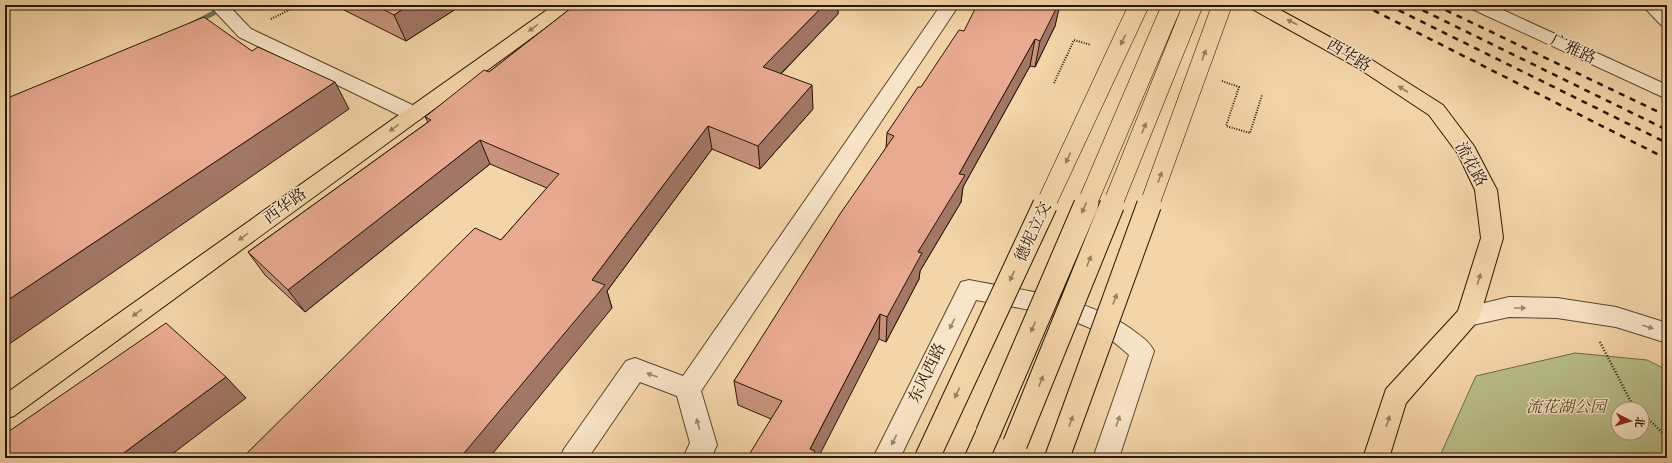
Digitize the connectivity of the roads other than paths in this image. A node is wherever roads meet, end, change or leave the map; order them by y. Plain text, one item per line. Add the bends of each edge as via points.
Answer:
1 (218, 5) edge
2 (565, 5) edge
3 (950, 5) edge
4 (1139, 5) edge
5 (1172, 5) edge
6 (1193, 5) edge
7 (1222, 5) edge
8 (1258, 5) edge
9 (1478, 5) edge
10 (1651, 5) edge
11 (1667, 21) edge
12 (1667, 93) edge
13 (1436, 110) joint
14 (414, 114) junction
15 (1468, 316) junction
16 (1667, 333) edge
17 (688, 389) junction
18 (5, 408) edge
19 (573, 458) edge
20 (696, 458) edge
21 (886, 458) edge
22 (927, 458) edge
23 (977, 458) edge
24 (1010, 458) edge
25 (1057, 458) edge
26 (1106, 458) edge
27 (1376, 458) edge

1 - 14 street via 245,33
2 -> 14 main road, 西华路
3 - 17 street
4 -> 22 main road, 德坭立交, bridge
5 -> 23 main road, bridge
24 -> 6 main road, bridge
25 -> 7 main road, bridge
13 -> 8 main road, 西华路 via 1364,64
9 - 12 street, 广雅路
10 - 11 street
15 -> 13 main road, 流花路 via 1492,238 1486,190 1467,151
14 -> 18 main road, 西华路
15 -> 16 street via 1509,307 1557,308 1616,317
27 -> 15 main road, 流花路 via 1395,397
17 -> 19 street via 634,369
20 -> 17 street via 704,445
26 -> 21 street, 东风西路 via 1142,351 1108,326 1085,317 1048,306 969,289

